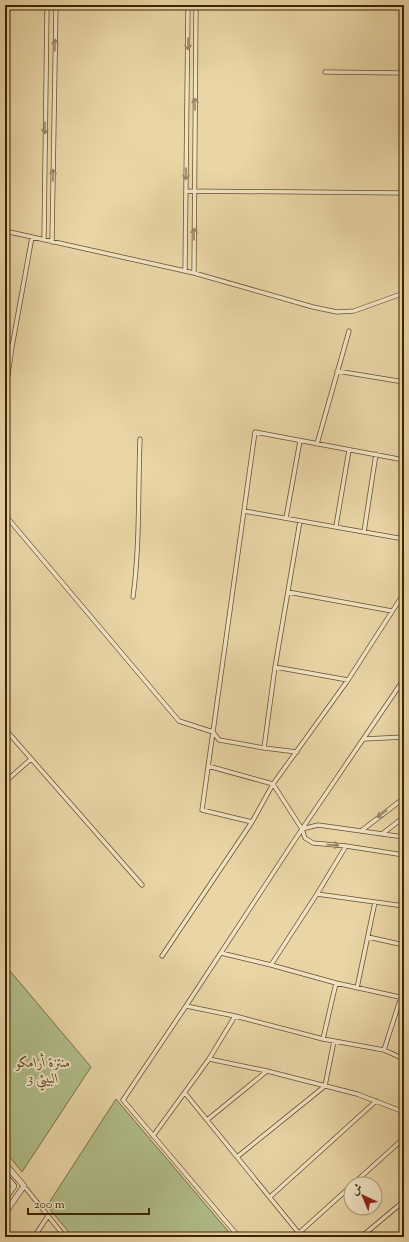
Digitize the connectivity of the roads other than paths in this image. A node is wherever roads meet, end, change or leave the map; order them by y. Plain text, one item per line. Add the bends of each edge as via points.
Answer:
1 (47, 5) edge
2 (56, 5) edge
3 (188, 5) edge
4 (196, 5) edge
5 (188, 62) junction
6 (195, 62) junction
7 (325, 72) dead end
8 (404, 73) edge
9 (54, 101) junction
10 (46, 102) junction
11 (186, 131) junction
12 (195, 131) junction
13 (186, 191) junction
14 (194, 192) junction
15 (404, 193) edge
16 (45, 196) junction
17 (53, 197) junction
18 (5, 231) edge
19 (32, 237) junction
20 (44, 240) junction
21 (52, 242) junction
22 (185, 271) junction
23 (194, 273) junction
24 (404, 293) edge
25 (349, 331) dead end
26 (5, 345) edge
27 (12, 347) junction
28 (337, 371) junction
29 (404, 382) edge
30 (5, 395) edge
31 (140, 439) dead end
32 (300, 440) junction
33 (317, 444) junction
34 (349, 450) junction
35 (376, 454) junction
36 (404, 460) edge
37 (244, 511) junction
38 (5, 514) edge
39 (286, 518) junction
40 (300, 521) junction
41 (336, 526) junction
42 (364, 532) junction
43 (404, 539) edge
44 (288, 592) junction
45 (404, 593) edge
46 (133, 597) dead end
47 (392, 611) junction
48 (275, 667) junction
49 (404, 679) edge
50 (348, 680) junction
51 (5, 729) edge
52 (212, 732) junction
53 (404, 737) edge
54 (364, 739) junction
55 (264, 748) junction
56 (297, 752) junction
57 (31, 759) junction
58 (208, 766) junction
59 (5, 782) edge
60 (274, 784) junction
61 (404, 798) edge
62 (404, 817) edge
63 (252, 822) junction
64 (302, 828) junction
65 (5, 830) edge
66 (361, 831) junction
67 (382, 834) junction
68 (5, 835) edge
69 (404, 838) edge
70 (346, 846) junction
71 (404, 855) edge
72 (142, 885) dead end
73 (317, 894) junction
74 (375, 902) junction
75 (404, 906) edge
76 (368, 937) junction
77 (404, 945) edge
78 (221, 953) junction
79 (162, 956) dead end
80 (271, 965) junction
81 (336, 983) junction
82 (357, 988) junction
83 (402, 998) edge
84 (186, 1006) junction
85 (235, 1016) junction
86 (323, 1039) junction
87 (334, 1041) junction
88 (384, 1050) junction
89 (209, 1059) junction
90 (404, 1059) edge
91 (267, 1071) junction
92 (325, 1086) junction
93 (185, 1093) junction
94 (376, 1101) junction
95 (404, 1112) edge
96 (207, 1120) junction
97 (153, 1136) junction
98 (404, 1138) edge
99 (237, 1157) junction
100 (5, 1164) edge
101 (5, 1175) edge
102 (362, 1176) edge
103 (14, 1186) junction
104 (24, 1186) junction
105 (343, 1193) edge
106 (270, 1197) junction
107 (5, 1199) edge
108 (404, 1201) edge
109 (400, 1204) junction
110 (404, 1209) edge
111 (5, 1213) edge
112 (48, 1216) junction
113 (299, 1233) junction
114 (34, 1237) edge
115 (65, 1237) edge
116 (239, 1237) edge
117 (302, 1237) edge
118 (361, 1237) edge

1 - 10 street
9 -> 2 street
3 -> 5 street
4 - 6 street
5 - 6 street
5 - 11 street
12 -> 6 street
7 - 8 street
9 - 10 street
17 -> 9 street
10 -> 16 street
11 - 12 street
11 -> 13 street
12 - 14 street
13 - 14 street
13 - 22 street
14 - 15 street
23 -> 14 street
16 - 17 street
16 - 20 street
17 - 21 street
18 - 19 street
19 - 20 street
19 - 27 street
20 - 21 street
21 - 22 street
22 - 23 street
23 - 24 street via 337,312 354,311
25 - 28 street
26 - 27 street
27 - 30 street
28 - 29 street
28 - 33 street
31 - 46 street
32 - 33 street
32 - 37 street via 255,432
32 - 39 street
33 - 34 street
34 - 35 street
34 - 41 street
35 - 36 street
35 - 42 street
37 - 39 street
37 - 52 street
38 - 52 street via 179,721
39 - 40 street
40 - 41 street
40 - 44 street
41 - 42 street
42 - 43 street
44 - 47 street
44 - 48 street
45 - 47 street
47 - 50 street
48 - 50 street
48 - 55 street
49 - 54 street
50 - 56 street
51 - 57 street
52 - 55 street via 219,740
52 - 58 street
53 - 54 street
54 - 64 street
55 - 56 street
56 - 60 street
57 - 59 street
57 - 72 street
58 - 60 street
58 - 63 street via 202,810
60 - 63 street
60 - 64 street
61 -> 66 street
62 - 67 street
63 - 79 street
64 - 66 street via 318,825
64 -> 70 street via 305,838 313,844
64 - 78 street
65 - 68 street
66 - 67 street
67 - 69 street
70 - 71 street
70 - 73 street
73 - 74 street
73 - 80 street
74 - 75 street
74 - 76 street
76 - 77 street
76 - 82 street
78 - 80 street
78 - 84 street
80 - 81 street
81 - 82 street
81 - 86 street
82 - 83 street
83 - 88 street
84 - 85 street
84 - 97 street via 123,1100
85 - 86 street
85 - 89 street
86 - 87 street
87 - 88 street
87 - 92 street
88 - 90 street
89 - 91 street
89 - 93 street
91 - 92 street
91 - 96 street
92 - 94 street
92 - 99 street
93 - 96 street
93 - 97 street
94 - 95 street
94 - 106 street
96 - 99 street
97 - 116 street
98 - 102 street
99 - 106 street
100 - 104 street
101 - 103 street
103 - 104 street
103 - 107 street
104 - 111 street
104 - 112 street
105 - 113 street
106 - 113 street
108 - 109 street
109 - 110 street
109 - 118 street
112 - 114 street
112 - 115 street
113 - 117 street

